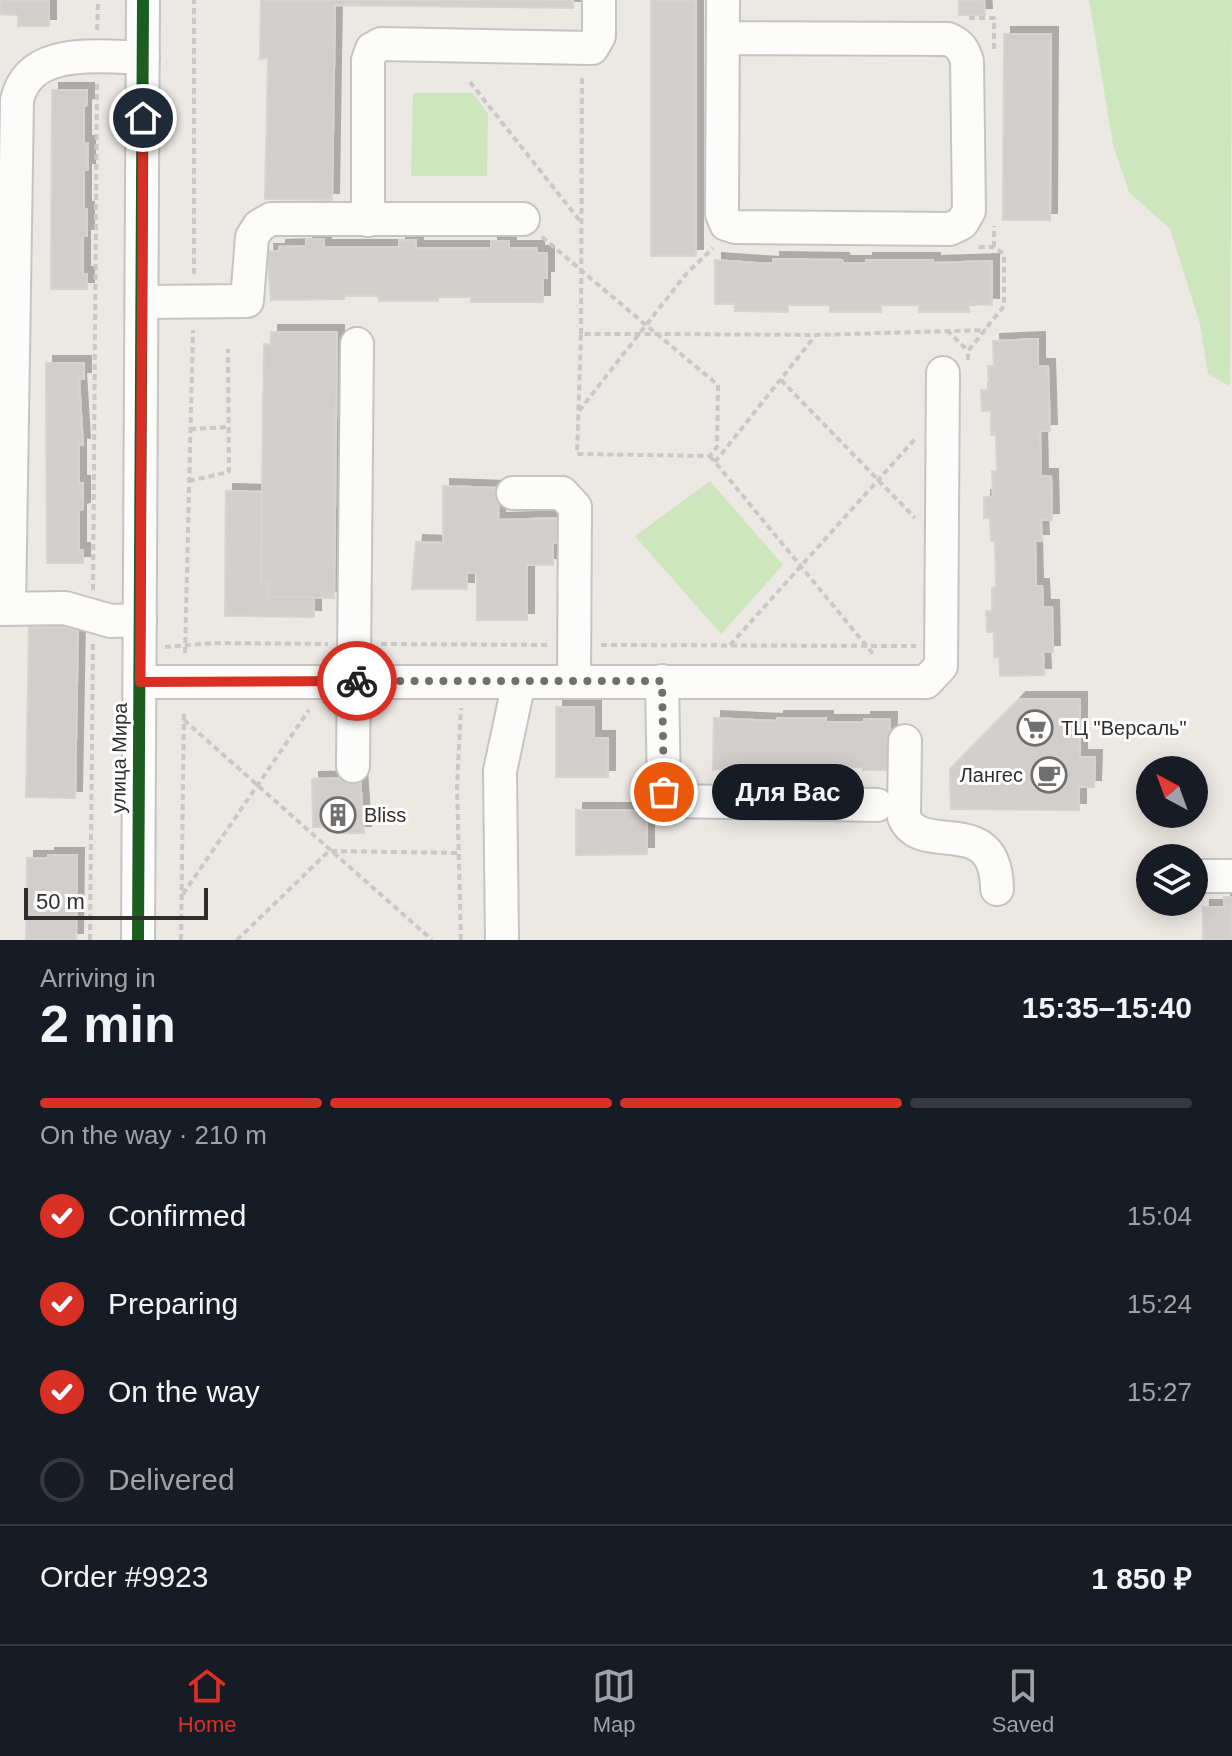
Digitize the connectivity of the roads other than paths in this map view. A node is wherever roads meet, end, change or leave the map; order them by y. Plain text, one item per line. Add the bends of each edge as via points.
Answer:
1 (143, 0) edge
2 (599, 0) edge
3 (723, 0) edge
4 (723, 38) junction
5 (143, 57) junction
6 (368, 220) junction
7 (531, 227) road end
8 (142, 302) junction
9 (8, 305) edge
10 (357, 344) dead end
11 (956, 369) road end
12 (5, 442) edge
13 (513, 493) dead end
14 (4, 608) edge
15 (140, 620) junction
16 (355, 681) junction
17 (574, 681) junction
18 (662, 681) junction
19 (140, 682) junction
20 (519, 682) junction
21 (905, 741) dead end
22 (353, 766) dead end
23 (877, 805) dead end
24 (1208, 876) edge
25 (1232, 876) edge
26 (997, 889) dead end
27 (138, 940) edge
28 (502, 940) edge

1 - 5 street, улица Мира
2 - 6 street via 599,36 592,48 381,44 372,49
3 - 4 street
4 - 4 street via 726,224 950,229 962,223 969,211 967,61 957,43
5 - 8 street, улица Мира
5 - 9 street via 56,60 44,63 20,85
6 - 7 street
6 - 8 street via 271,219 259,226 252,237 247,301
8 - 15 street, улица Мира
9 - 12 street
10 - 16 street
11 - 18 street via 942,518 941,666 926,682
12 - 14 street
13 - 17 street via 562,493 575,507
14 - 15 street via 65,608 111,621
15 - 19 street, улица Мира
16 - 19 street
16 - 20 street
16 - 22 street
17 - 18 street
17 - 20 street
18 - 23 street via 664,792 674,801
19 - 27 street, улица Мира
20 - 28 street via 500,771
21 - 26 street via 908,827 973,843 987,852 997,872
24 - 25 street

